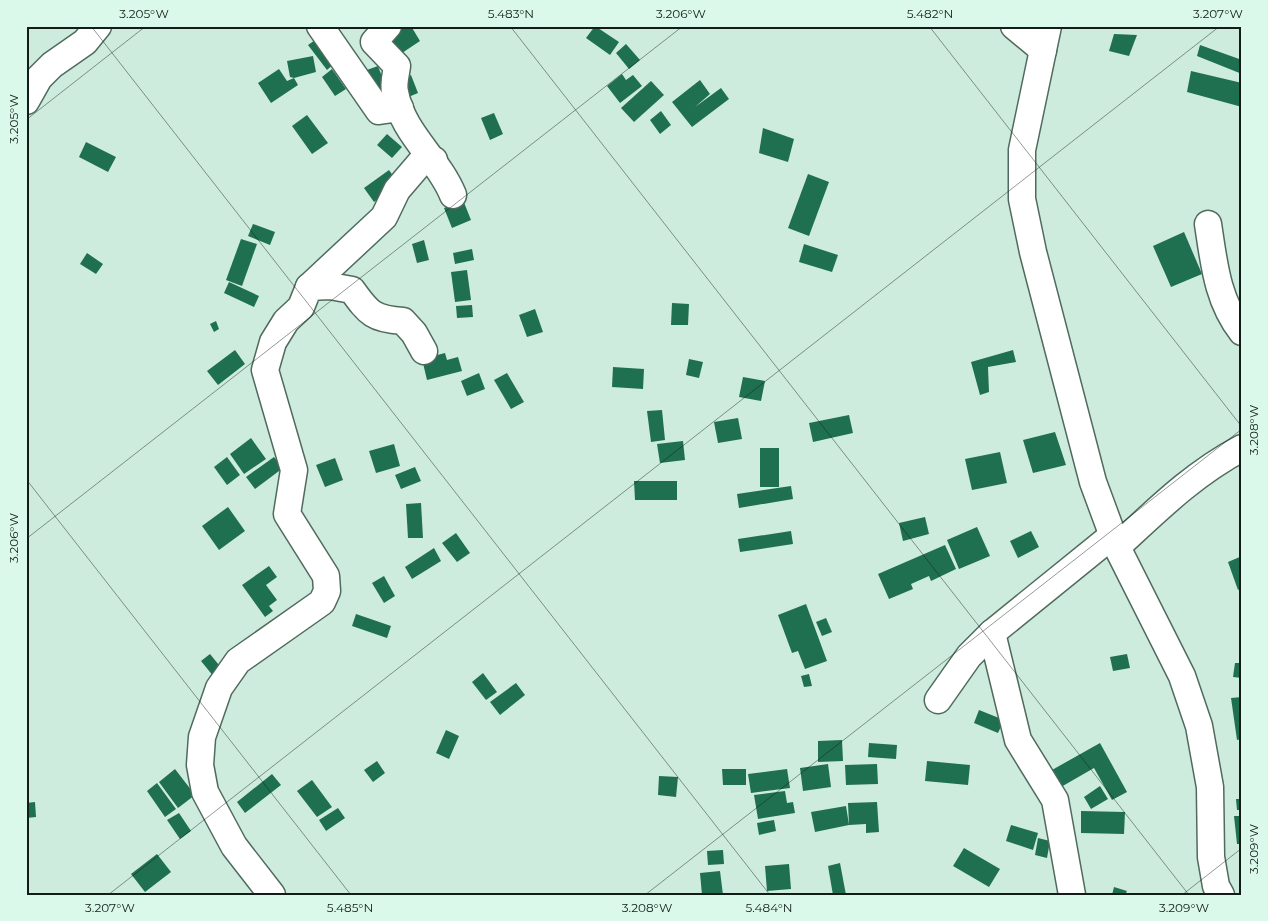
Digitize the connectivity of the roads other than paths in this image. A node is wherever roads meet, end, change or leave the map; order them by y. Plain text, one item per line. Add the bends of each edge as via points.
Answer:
1 (98, 26) edge
2 (320, 26) edge
3 (388, 26) edge
4 (1014, 26) edge
5 (1045, 38) edge
6 (26, 101) edge
7 (400, 108) junction
8 (434, 160) junction
9 (453, 195) dead end
10 (1208, 224) dead end
11 (309, 288) junction
12 (1242, 332) edge
13 (424, 351) dead end
14 (1242, 448) edge
15 (1115, 541) junction
16 (992, 633) junction
17 (938, 700) dead end
18 (272, 895) edge
19 (1072, 895) edge
20 (1221, 895) edge

1 - 6 street via 85,42 52,65
2 - 7 street via 379,111
3 - 7 street via 374,42 397,66 394,91
4 - 5 street
5 - 15 street via 1022,150 1022,200 1093,482
7 - 8 street via 402,118
8 - 9 street
8 - 11 street via 421,162 397,190 384,217
10 - 12 street via 1216,278 1232,319
11 - 13 street via 330,286 352,290 363,305 381,319 403,321
11 - 18 street via 301,307 286,321 273,342 265,370 294,470 287,514 326,576 326,591 322,602 238,660 219,688 202,737 200,765 205,792 234,846
14 - 15 street via 1212,464
15 - 16 street
15 - 20 street via 1182,676 1199,726 1210,787 1211,858
16 - 17 street via 970,656
16 - 19 street via 1018,740 1055,800

